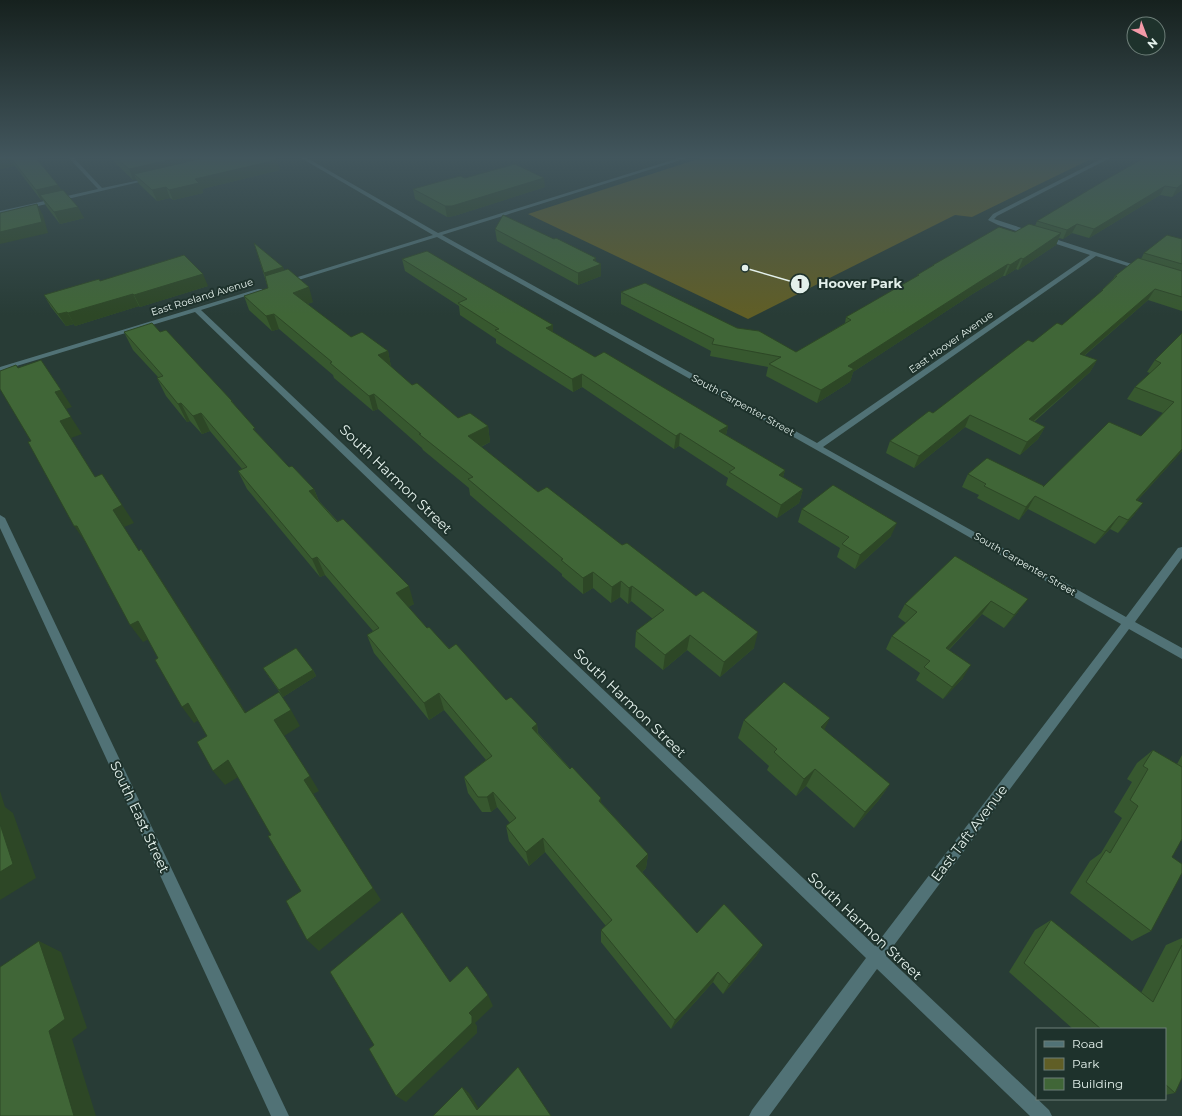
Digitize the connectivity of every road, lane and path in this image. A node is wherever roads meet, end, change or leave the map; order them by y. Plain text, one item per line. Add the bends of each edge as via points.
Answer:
1 (13, 210) edge
2 (394, 210) edge
3 (521, 210) edge
4 (1005, 210) edge
5 (0, 213) edge
6 (439, 236) junction
7 (1095, 254) junction
8 (1146, 270) edge
9 (280, 285) edge
10 (264, 289) edge
11 (197, 310) junction
12 (0, 369) edge
13 (818, 447) junction
14 (0, 518) edge
15 (1182, 551) edge
16 (1129, 623) junction
17 (1182, 654) edge
18 (876, 957) junction
19 (280, 1116) edge
20 (758, 1116) edge
21 (1043, 1116) edge

1 - 5 street
2 - 6 street, South Carpenter Street
3 - 6 street
4 - 7 street via 991,220
6 - 9 street
6 - 13 street, South Carpenter Street
7 - 8 street
7 - 13 street, East Hoover Avenue
10 - 11 street, East Roeland Avenue
11 - 12 street, East Roeland Avenue
11 - 18 street, South Harmon Street
13 - 16 street, South Carpenter Street
14 - 19 street, South East Street
15 - 16 street, East Taft Avenue
16 - 17 street, South Carpenter Street
16 - 18 street, East Taft Avenue
18 - 20 street, East Taft Avenue
18 - 21 street, South Harmon Street

